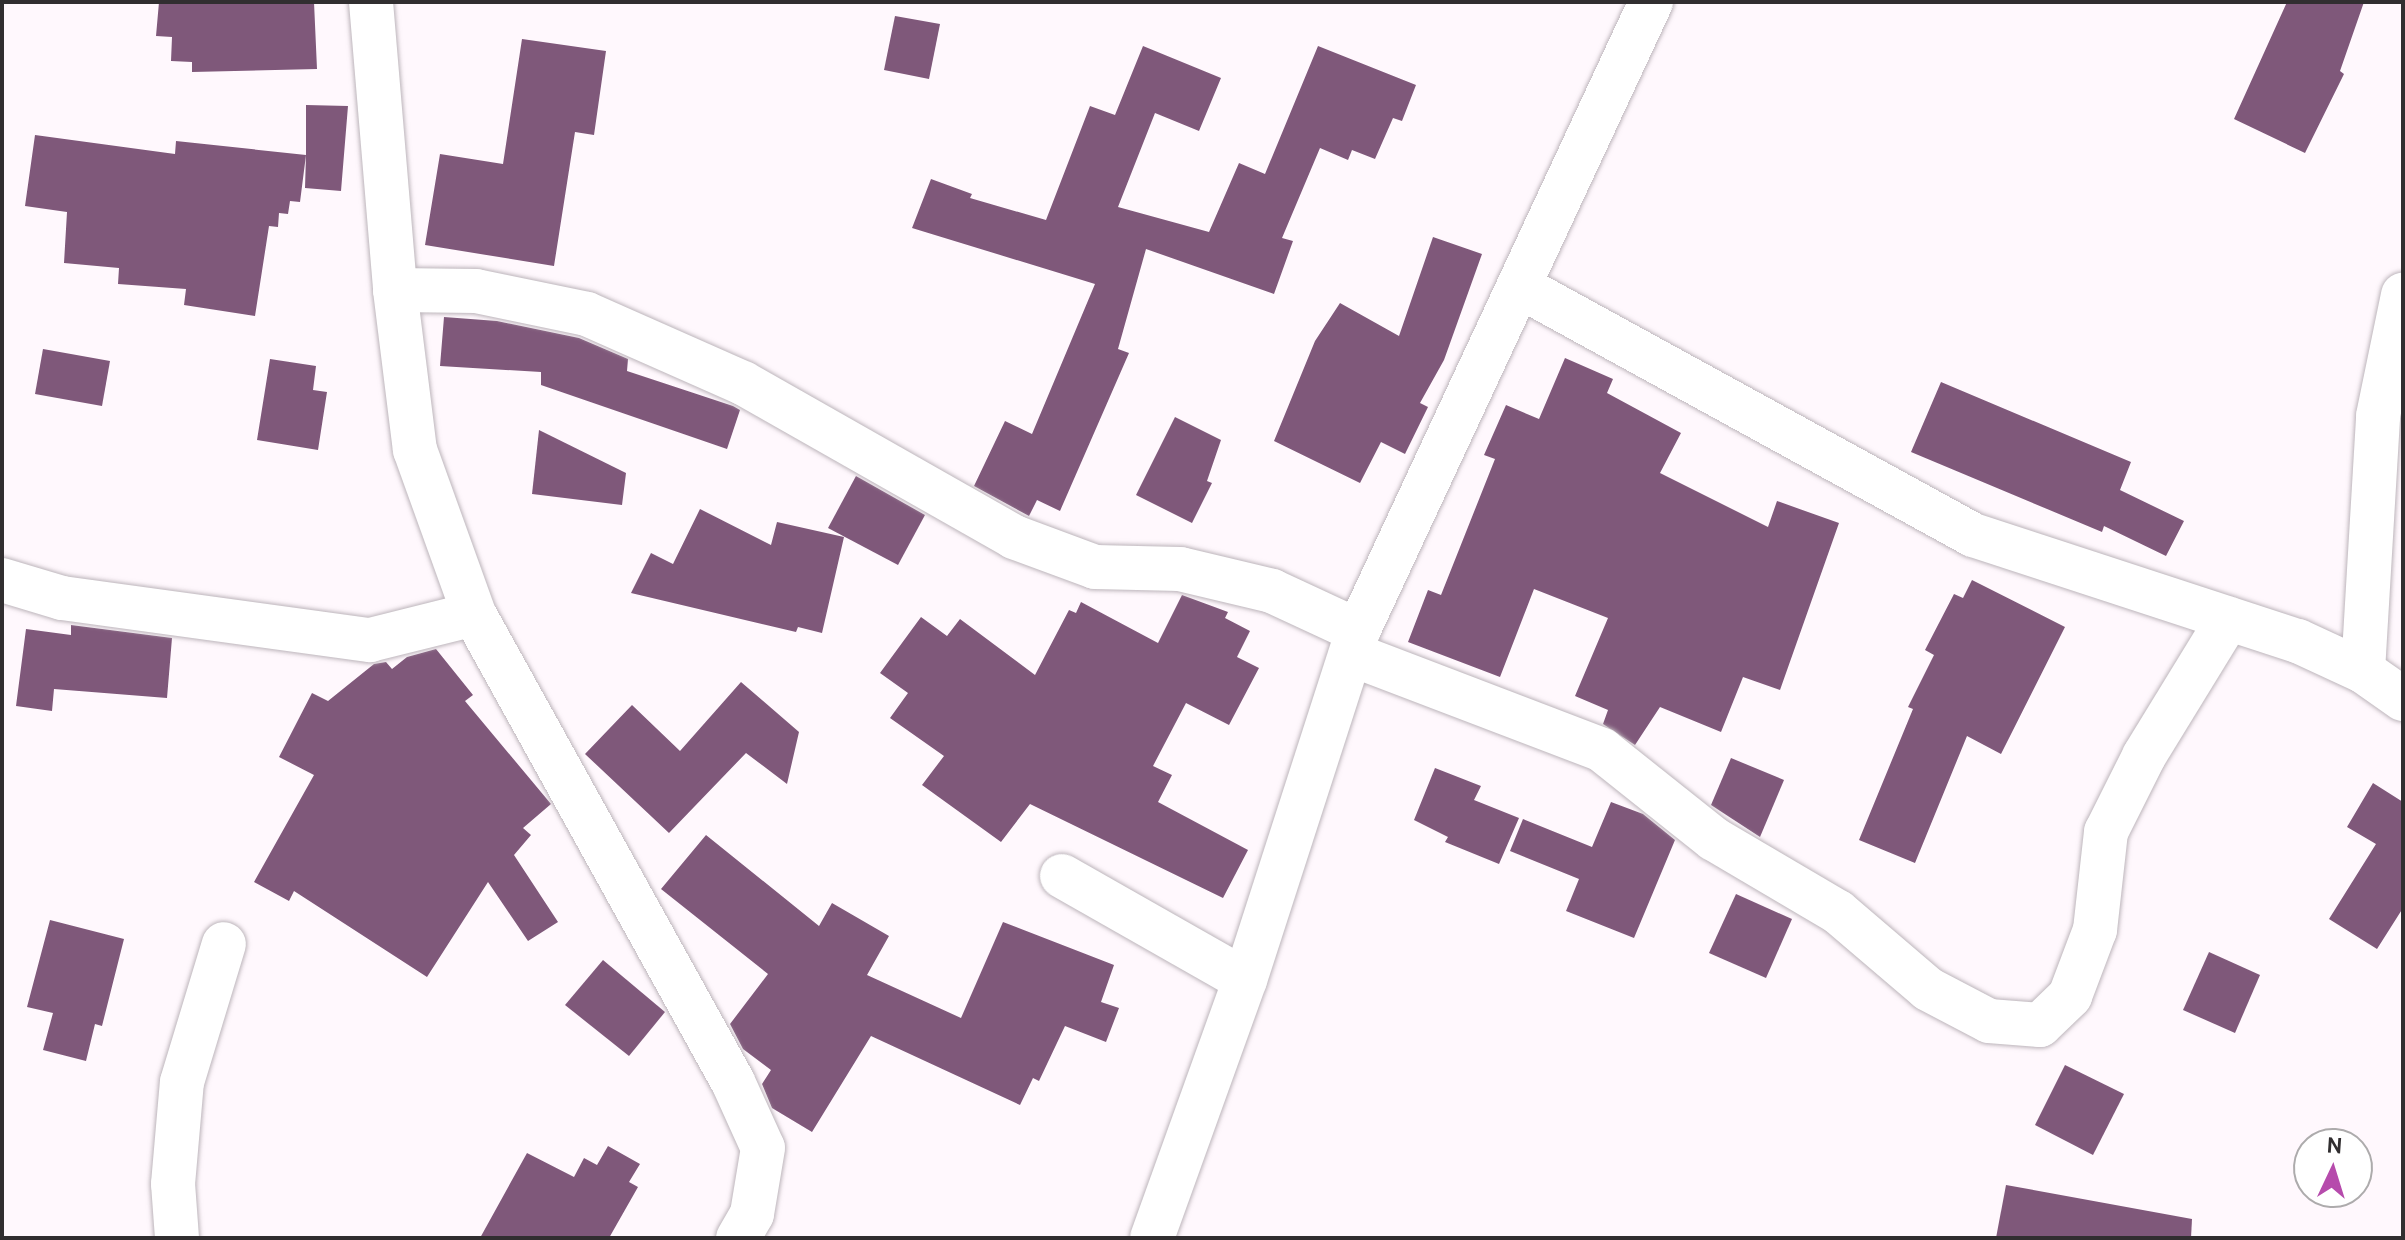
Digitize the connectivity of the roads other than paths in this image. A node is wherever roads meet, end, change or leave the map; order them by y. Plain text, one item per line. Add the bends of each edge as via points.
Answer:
1 (371, 2) edge
2 (1651, 2) edge
3 (1519, 286) junction
4 (395, 290) junction
5 (2403, 295) edge
6 (2, 580) edge
7 (474, 614) junction
8 (2228, 619) junction
9 (1354, 642) junction
10 (2363, 671) junction
11 (2403, 699) edge
12 (1062, 876) dead end
13 (224, 944) dead end
14 (1245, 980) junction
15 (177, 1238) edge
16 (738, 1238) edge
17 (1152, 1238) edge

1 - 4 street
2 - 3 street
3 - 8 street via 1973,535
3 - 9 street
4 - 7 street via 415,450
4 - 9 street via 476,291 587,314 743,383 1014,537 1095,567 1180,569 1272,591
5 - 10 street via 2378,416
6 - 7 street via 62,598 370,640
7 - 16 street via 733,1082 763,1148 752,1214
8 - 9 street via 2144,756 2106,832 2095,930 2070,996 2040,1025 1989,1021 1928,989 1838,912 1714,839 1602,750
8 - 10 street via 2298,641
9 - 14 street
10 - 11 street
12 - 14 street
13 - 15 street via 182,1082 173,1184
14 - 17 street

